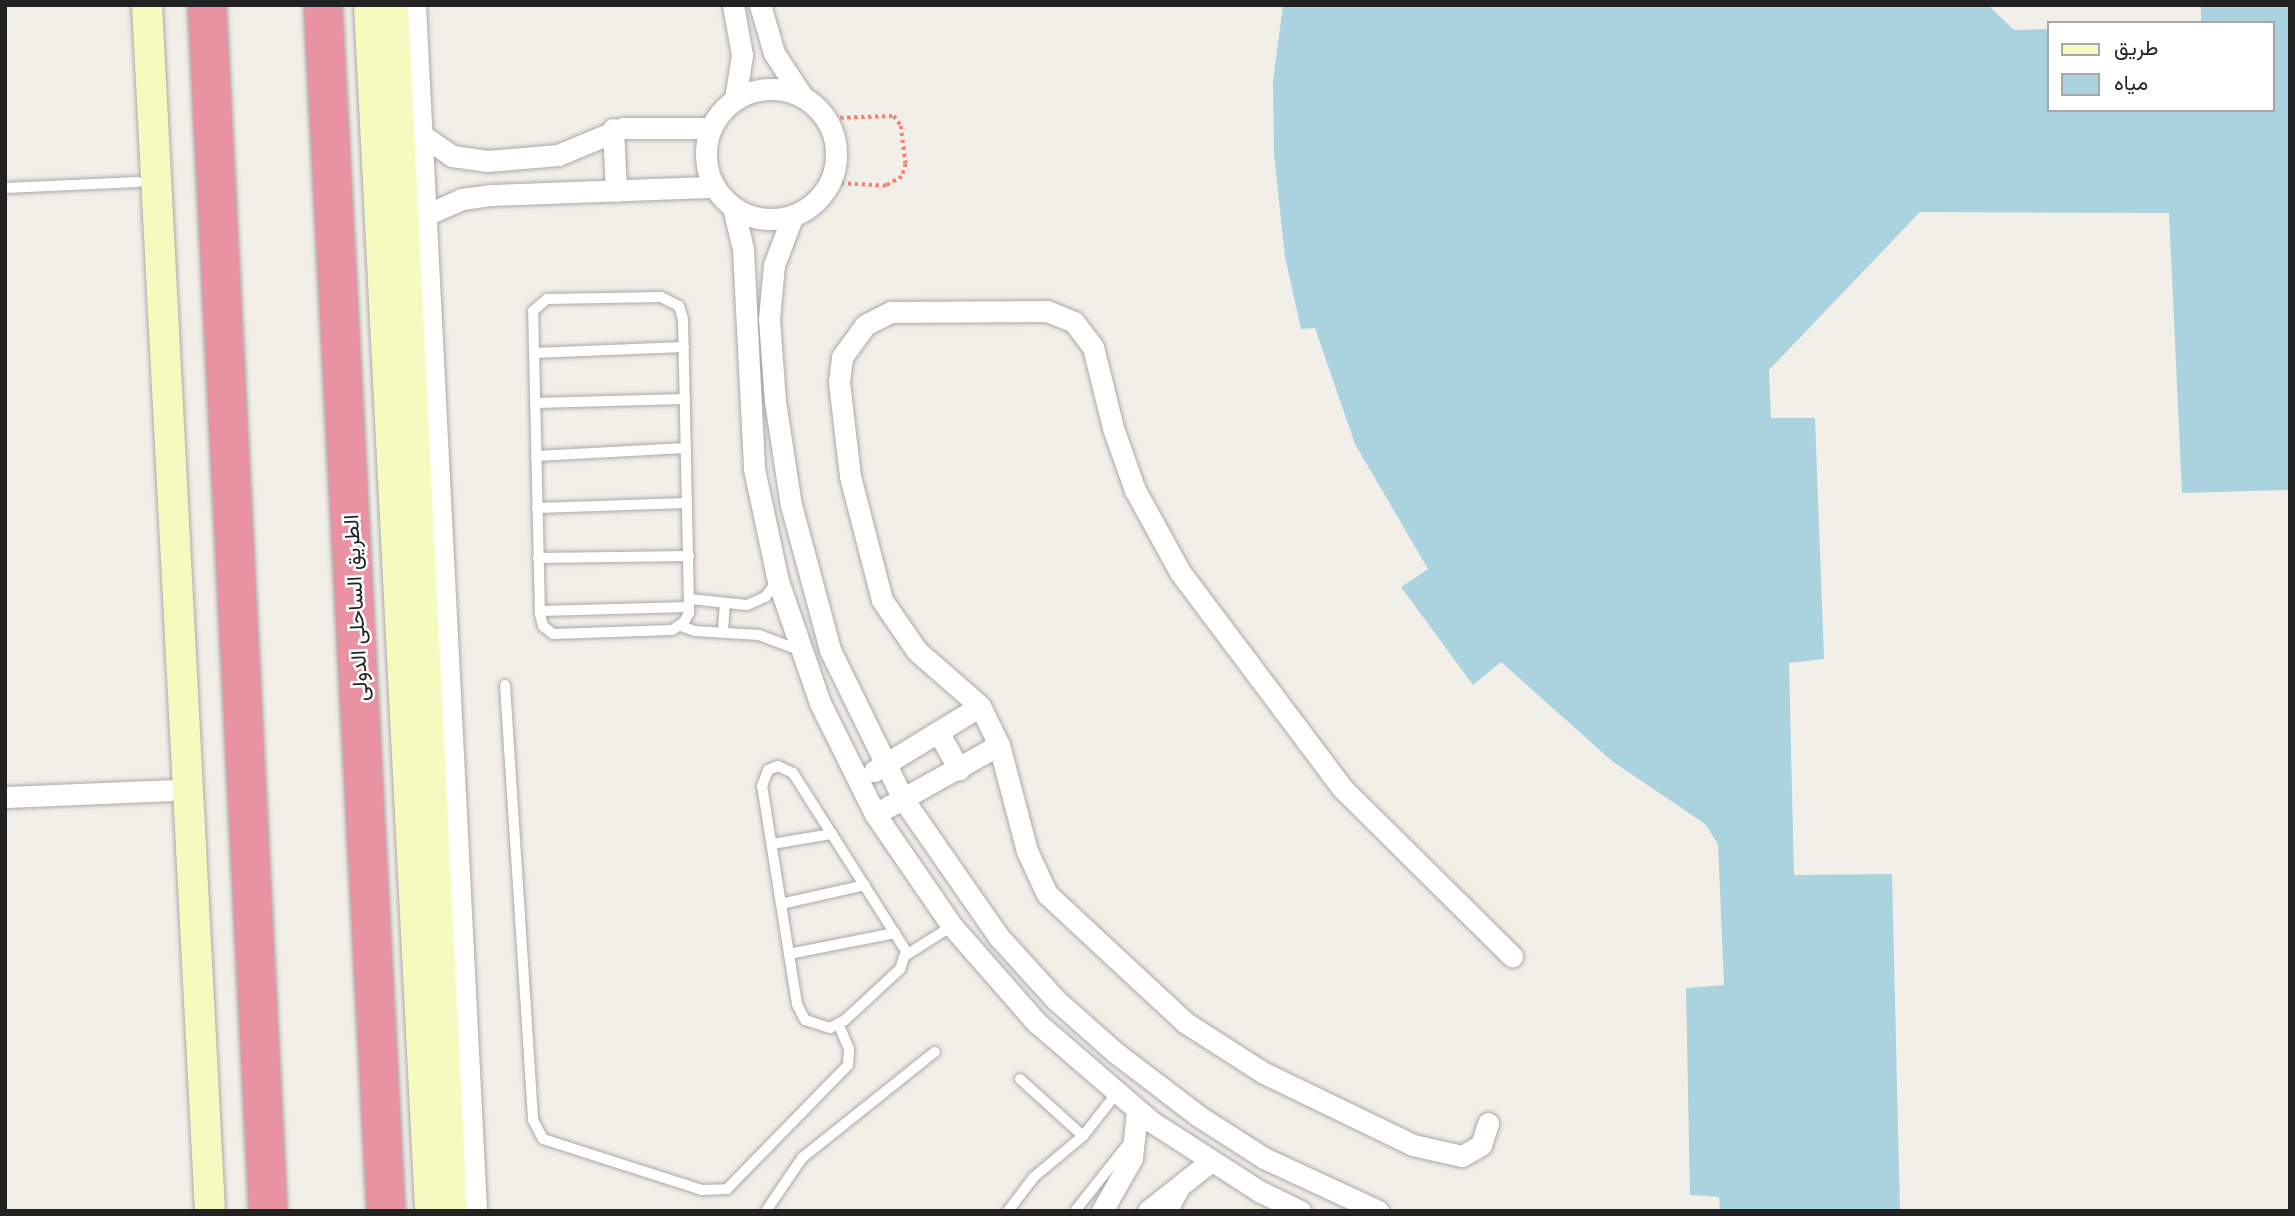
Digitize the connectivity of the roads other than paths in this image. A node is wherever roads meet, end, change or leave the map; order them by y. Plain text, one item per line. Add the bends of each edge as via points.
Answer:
1 (130, 5) edge
2 (147, 5) edge
3 (207, 5) edge
4 (323, 5) edge
5 (369, 5) edge
6 (393, 5) edge
7 (415, 5) edge
8 (733, 5) edge
9 (760, 5) edge
10 (766, 27) junction
11 (740, 33) junction
12 (802, 96) junction
13 (735, 99) junction
14 (711, 128) junction
15 (613, 129) junction
16 (411, 135) junction
17 (138, 182) junction
18 (715, 187) junction
19 (5, 188) edge
20 (616, 191) junction
21 (733, 207) junction
22 (426, 215) junction
23 (793, 215) junction
24 (684, 347) junction
25 (534, 353) junction
26 (685, 399) junction
27 (535, 404) junction
28 (686, 448) junction
29 (536, 456) junction
30 (687, 503) junction
31 (537, 508) junction
32 (689, 556) junction
33 (538, 558) junction
34 (778, 581) junction
35 (690, 603) junction
36 (725, 603) junction
37 (540, 611) junction
38 (681, 626) junction
39 (723, 631) junction
40 (799, 650) junction
41 (505, 685) dead end
42 (980, 706) junction
43 (938, 732) junction
44 (999, 745) junction
45 (885, 765) junction
46 (959, 769) junction
47 (857, 780) junction
48 (170, 790) junction
49 (5, 797) edge
50 (903, 799) junction
51 (875, 814) junction
52 (832, 834) junction
53 (772, 844) junction
54 (865, 885) junction
55 (781, 904) junction
56 (952, 926) junction
57 (895, 933) junction
58 (789, 954) junction
59 (906, 956) junction
60 (1512, 956) dead end
61 (1056, 1000) junction
62 (454, 1017) junction
63 (1036, 1022) junction
64 (839, 1024) junction
65 (936, 1052) dead end
66 (1143, 1076) junction
67 (1020, 1079) dead end
68 (1127, 1102) junction
69 (1488, 1123) dead end
70 (1137, 1134) junction
71 (1083, 1136) junction
72 (1211, 1161) junction
73 (1192, 1172) junction
74 (1304, 1178) junction
75 (1295, 1209) edge
76 (191, 1211) edge
77 (210, 1211) edge
78 (268, 1211) edge
79 (386, 1211) edge
80 (430, 1211) edge
81 (452, 1211) edge
82 (476, 1211) edge
83 (766, 1211) edge
84 (1008, 1211) edge
85 (1075, 1211) edge
86 (1102, 1211) edge
87 (1148, 1211) edge
88 (1173, 1211) edge
89 (1378, 1211) edge

1 - 17 main road
2 - 77 main road
3 - 78 highway
4 - 79 highway, الطريق الساحلى الدولى
5 - 80 main road
6 - 16 main road
7 - 16 street
8 - 11 street
9 - 10 street
10 - 11 street
10 - 12 street via 785,76
11 - 13 street
12 - 13 street via 768,88
12 - 23 street via 825,118 836,150 830,183 808,208
13 - 14 street
14 - 15 street
14 - 18 street via 706,158
15 - 16 street via 558,155 488,161 452,156
15 - 20 street
16 - 22 street
16 - 62 main road
17 - 19 lane
17 - 48 main road
18 - 20 street
18 - 21 street
20 - 22 street via 477,196
21 - 23 street via 762,219
21 - 34 street via 743,249 754,469
22 - 62 street
23 - 45 street via 782,239 770,292 783,460 817,612
24 - 25 lane
24 - 25 lane via 682,312 667,298 547,299 533,311
24 - 26 lane
25 - 27 lane
26 - 27 lane
26 - 28 lane
27 - 29 lane
28 - 29 lane
28 - 30 lane
29 - 31 lane
30 - 31 lane
30 - 32 lane
31 - 33 lane
32 - 33 lane
32 - 35 lane
33 - 37 lane
34 - 36 lane via 756,602
34 - 40 street
35 - 36 lane
35 - 37 lane
35 - 38 lane
36 - 39 lane
37 - 38 lane via 543,626 559,635
38 - 39 lane
39 - 40 lane via 759,635
40 - 47 street
41 - 64 lane via 533,1120 543,1139 702,1190 727,1189 848,1065 849,1049
42 - 43 street
42 - 44 street
42 - 60 street via 933,667 894,623 876,586 860,524 843,429 839,369 855,335 891,312 1046,311 1081,329 1097,357 1113,428 1135,489 1180,572 1343,789
43 - 45 street
43 - 46 street
44 - 46 street
44 - 69 street via 1027,851 1047,894 1193,1028 1264,1073 1413,1145 1462,1156 1481,1145
45 - 47 street
45 - 50 street
46 - 50 street
47 - 51 street
48 - 49 street
48 - 76 main road
50 - 51 street
50 - 61 street via 968,898
51 - 56 street
52 - 53 lane
52 - 53 lane via 793,773 778,766 768,770 762,780
52 - 54 lane
53 - 55 lane
54 - 55 lane
54 - 57 lane
55 - 58 lane
56 - 59 lane
56 - 63 street
57 - 58 lane
57 - 59 lane
58 - 64 lane via 797,1004 805,1020 821,1028
59 - 64 lane via 901,969
61 - 63 street
61 - 66 street
62 - 81 main road
62 - 82 street
63 - 68 street
65 - 83 lane via 802,1158
66 - 68 street
66 - 74 street via 1230,1138
67 - 71 lane
68 - 70 street
68 - 71 lane
68 - 72 street
70 - 85 lane
70 - 86 street via 1126,1172
71 - 84 lane via 1034,1177
72 - 73 street
72 - 75 street
73 - 87 street
73 - 88 lane
74 - 75 street
74 - 89 street

